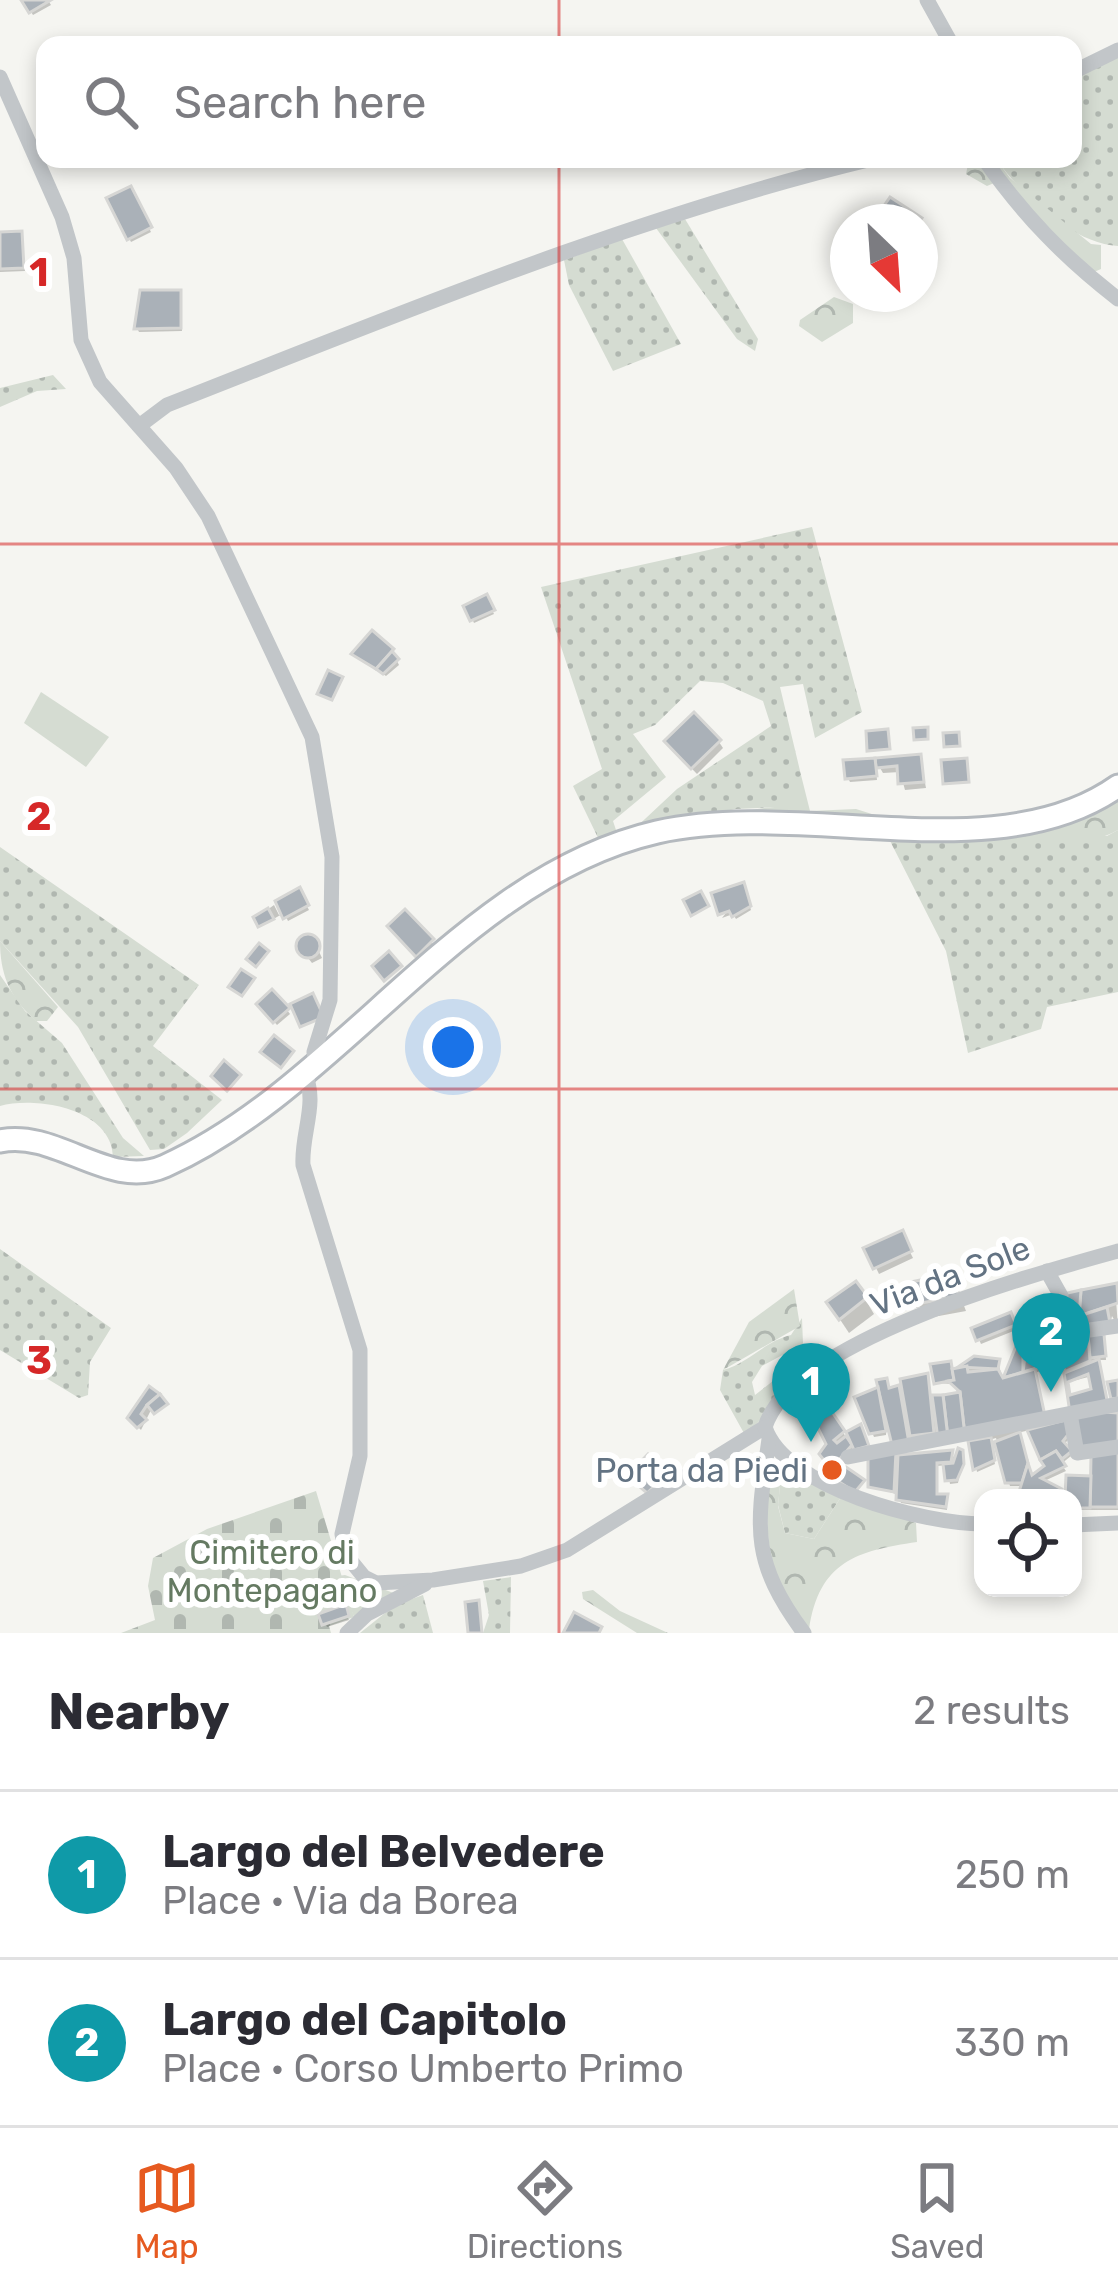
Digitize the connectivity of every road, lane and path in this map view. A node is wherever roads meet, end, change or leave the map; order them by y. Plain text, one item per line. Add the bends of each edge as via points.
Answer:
1 (927, 0) edge
2 (947, 36) edge
3 (1118, 50) edge
4 (1082, 68) edge
5 (0, 77) edge
6 (36, 158) edge
7 (40, 168) edge
8 (843, 168) edge
9 (990, 168) edge
10 (1118, 299) edge
11 (139, 426) junction
12 (1118, 785) edge
13 (310, 1068) junction
14 (0, 1141) edge
15 (1118, 1251) edge
16 (1047, 1271) junction
17 (1118, 1326) edge
18 (1062, 1334) junction
19 (1042, 1345) dead end
20 (1118, 1404) edge
21 (1070, 1414) junction
22 (767, 1433) junction
23 (1118, 1447) edge
24 (848, 1457) dead end
25 (1118, 1522) edge
26 (974, 1524) edge
27 (1082, 1524) edge
28 (433, 1580) junction
29 (347, 1633) edge
30 (803, 1633) edge

1 - 2 street
3 - 4 street
5 - 6 street
7 - 11 street via 74,258 81,340 100,382
8 - 11 street via 402,314 167,405
9 - 10 street via 1064,257
11 - 13 street via 208,516 313,737 332,857 330,1000
12 - 13 main road via 1063,817 971,832 808,820 626,841 518,897 418,971
13 - 14 main road via 165,1166 142,1172 40,1140
13 - 28 street via 303,1165 364,1381 360,1456 342,1534 346,1555 376,1582
15 - 16 street, Via da Sole
16 - 18 street via 1061,1296
16 - 22 street, Via da Sole via 892,1324 804,1378 769,1414
17 - 18 street
18 - 19 street
20 - 21 street
21 - 23 street via 1079,1454
21 - 24 street
22 - 26 street via 790,1464 850,1494
22 - 28 street via 567,1550
22 - 30 street via 761,1552 774,1593
25 - 27 street
28 - 29 street

